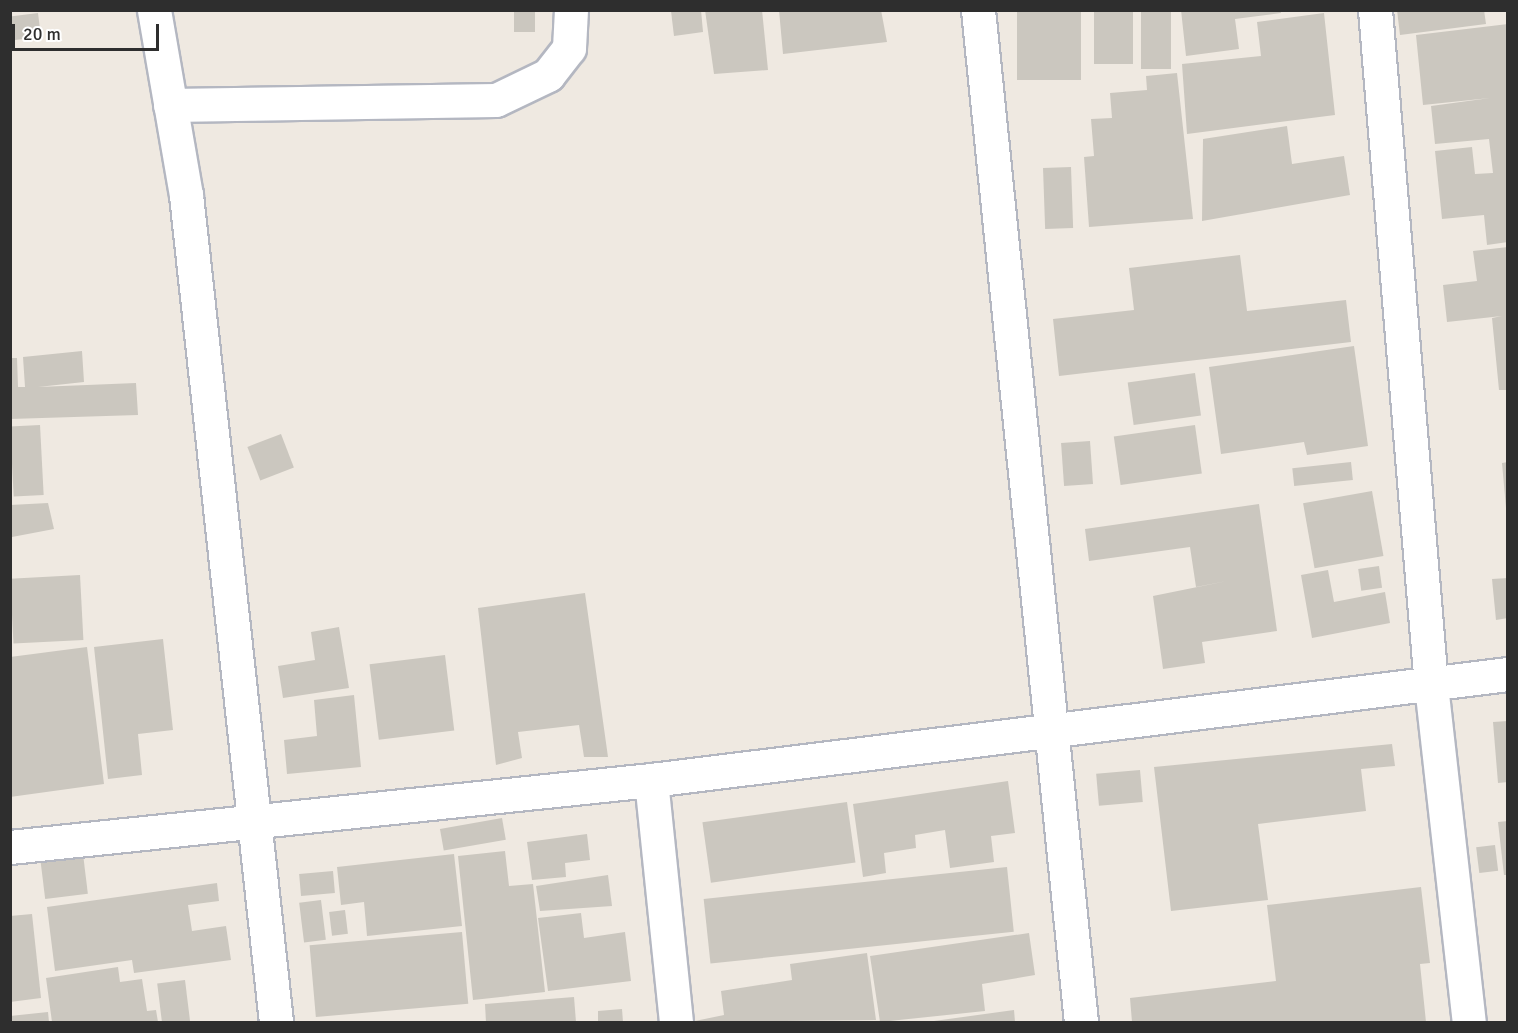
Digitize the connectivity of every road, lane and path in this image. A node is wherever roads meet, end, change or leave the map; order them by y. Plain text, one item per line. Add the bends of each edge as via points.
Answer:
1 (154, 10) edge
2 (571, 10) edge
3 (978, 10) edge
4 (1375, 10) edge
5 (170, 105) junction
6 (1508, 675) edge
7 (1431, 685) junction
8 (1049, 730) junction
9 (651, 780) junction
10 (250, 820) junction
11 (10, 847) edge
12 (276, 1023) edge
13 (676, 1023) edge
14 (1080, 1023) edge
15 (1469, 1023) edge

1 - 5 street
2 - 5 street via 569,48 548,75 496,100
3 - 8 street
4 - 7 street
5 - 10 street via 186,195
6 - 7 street
7 - 8 street
7 - 15 street
8 - 9 street
8 - 14 street
9 - 10 street
9 - 13 street
10 - 11 street
10 - 12 street

